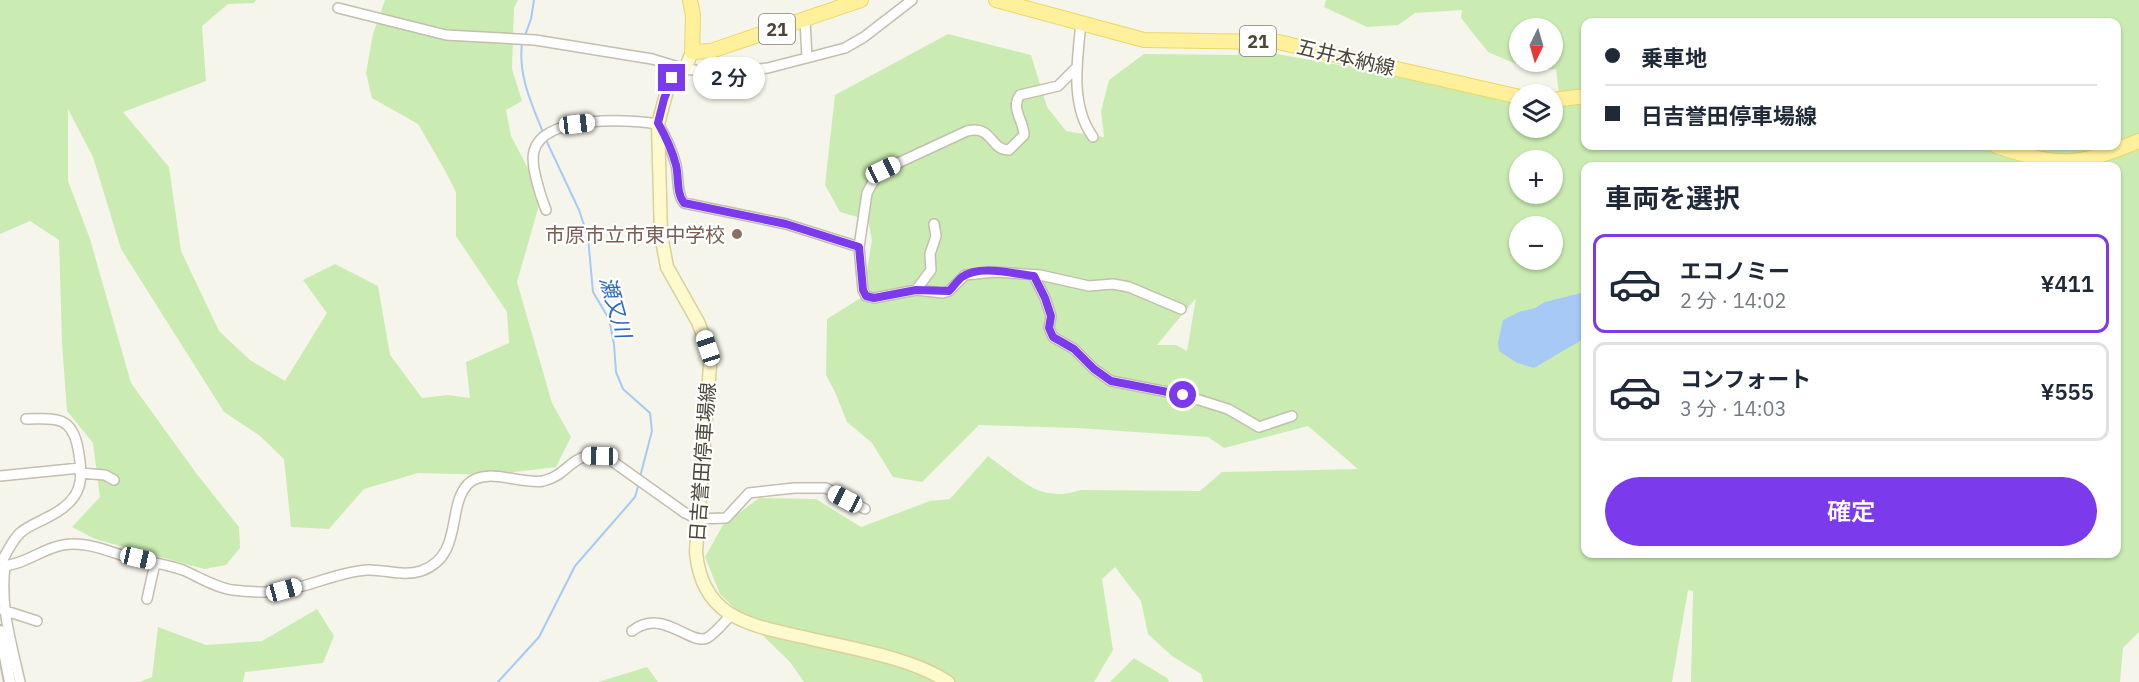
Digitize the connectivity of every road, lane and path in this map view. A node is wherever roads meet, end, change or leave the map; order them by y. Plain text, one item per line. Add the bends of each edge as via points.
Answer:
1 (690, 0) edge
2 (861, 0) edge
3 (912, 0) edge
4 (996, 0) edge
5 (338, 8) dead end
6 (805, 20) junction
7 (1081, 24) junction
8 (692, 52) junction
9 (807, 58) junction
10 (1076, 68) junction
11 (685, 69) junction
12 (1509, 94) edge
13 (1581, 97) edge
14 (1563, 99) edge
15 (658, 123) junction
16 (1093, 137) dead end
17 (2139, 141) edge
18 (2121, 148) edge
19 (2010, 150) edge
20 (2117, 150) edge
21 (2078, 162) edge
22 (2078, 162) edge
23 (546, 210) dead end
24 (934, 224) dead end
25 (859, 247) junction
26 (1034, 276) junction
27 (916, 290) junction
28 (1181, 309) dead end
29 (1292, 416) dead end
30 (26, 419) dead end
31 (80, 471) junction
32 (0, 476) edge
33 (114, 480) dead end
34 (865, 509) dead end
35 (698, 519) junction
36 (156, 562) junction
37 (2, 565) edge
38 (147, 599) dead end
39 (3, 610) junction
40 (731, 615) junction
41 (37, 621) dead end
42 (0, 630) edge
43 (632, 631) dead end
44 (10, 682) edge
45 (20, 682) edge
46 (948, 682) edge

1 - 8 main road
2 - 6 main road, 21
3 - 9 street via 845,48
4 - 7 main road, 五井本納線 / 21
5 - 11 street via 446,35 536,40 641,57
6 - 8 main road, 21 via 711,51
6 - 9 street
7 - 10 street
7 - 12 main road, 五井本納線 / 21 via 1144,40 1278,42
8 - 11 main road, 日吉誉田停車場線
9 - 11 street via 739,72
10 - 16 street via 1086,128
10 - 25 street via 1058,86 1017,98 1024,135 1009,150 1000,148 976,129 883,170 867,193
11 - 15 main road, 日吉誉田停車場線 via 672,78
13 - 14 main road
15 - 23 street via 608,120 558,129 543,136 534,149 533,160
15 - 25 street via 667,139 684,203 786,224
15 - 35 main road, 日吉誉田停車場線 via 661,235 667,267 698,322 710,365
17 - 18 main road
19 - 22 main road via 2046,160
20 - 21 main road
24 - 27 street via 931,270
25 - 27 street via 866,296
26 - 27 street via 976,272 965,275 949,291
26 - 28 street via 1089,286 1129,287
26 - 29 street via 1051,316 1049,328 1053,337 1074,349 1111,381 1183,395 1228,409 1259,427
30 - 31 street via 66,422 75,436
31 - 32 street
31 - 33 street
31 - 37 street via 77,495 62,509 21,533
34 - 35 street via 826,488 794,488 749,493 726,518
35 - 36 street via 612,461 586,456 544,481 481,476 468,483 445,552 436,564 419,572 367,570 265,593 231,590
35 - 40 main road, 日吉誉田停車場線 via 696,552 700,581 716,604
36 - 37 street via 73,544 57,546 13,566
36 - 38 street
37 - 39 street
39 - 41 street
39 - 45 street
40 - 43 street via 702,639 669,625 644,624
40 - 46 main road, 日吉誉田停車場線 via 757,627 921,668
42 - 44 street

